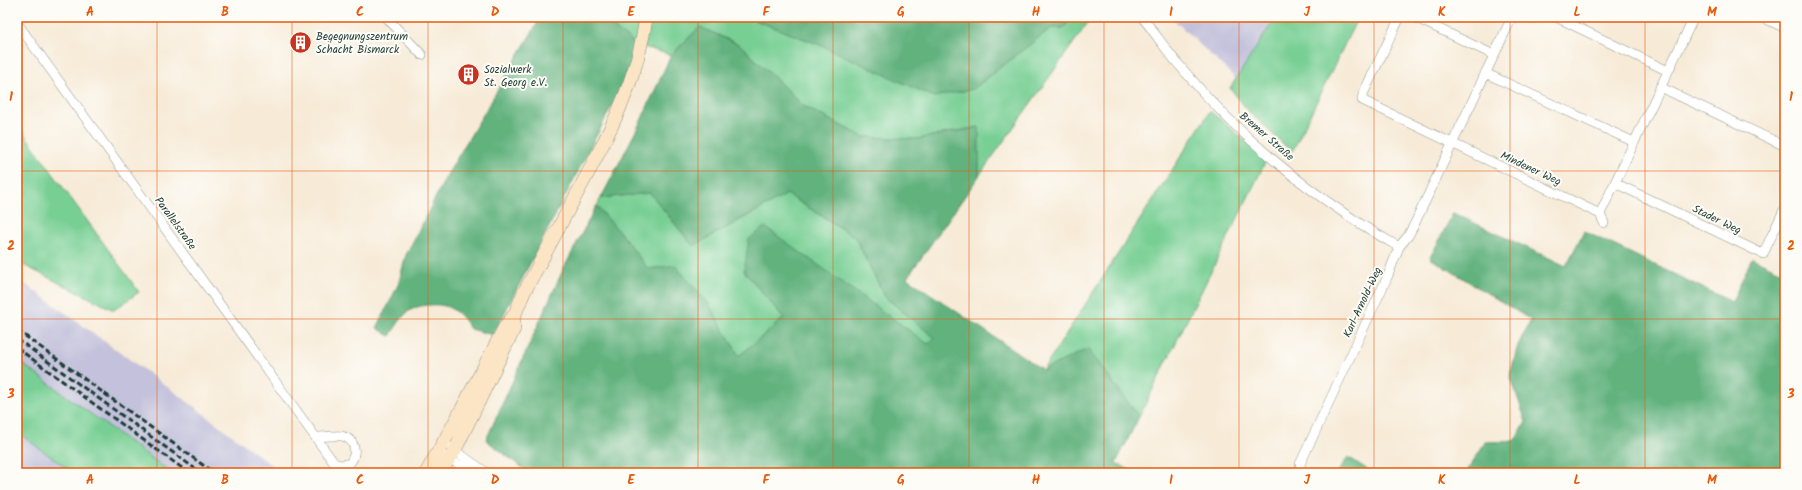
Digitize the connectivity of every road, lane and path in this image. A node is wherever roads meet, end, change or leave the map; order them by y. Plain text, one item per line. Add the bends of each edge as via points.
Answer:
1 (386, 17) edge
2 (646, 17) edge
3 (1142, 17) edge
4 (1400, 17) edge
5 (1414, 17) edge
6 (1512, 17) edge
7 (1556, 17) edge
8 (1694, 17) edge
9 (1762, 17) edge
10 (17, 23) edge
11 (1785, 28) edge
12 (1494, 54) junction
13 (422, 55) dead end
14 (1668, 71) junction
15 (1485, 73) junction
16 (1660, 87) junction
17 (1634, 142) junction
18 (1452, 143) junction
19 (1785, 146) edge
20 (1615, 183) junction
21 (1785, 208) edge
22 (1600, 214) junction
23 (1604, 223) dead end
24 (1399, 246) junction
25 (514, 314) junction
26 (316, 437) dead end
27 (441, 447) junction
28 (453, 454) junction
29 (426, 473) edge
30 (440, 473) edge
31 (473, 473) edge
32 (487, 473) edge
33 (1301, 473) edge

1 - 13 street
2 - 25 main road via 632,80 608,136
3 - 24 street, Bremer Straße via 1191,79 1266,153 1330,204
4 - 18 street via 1362,100
5 - 12 street
6 - 12 street, Karl-Arnold-Weg
7 - 14 street
8 - 14 street
9 - 11 street
10 - 26 street, Parallelstraße
12 - 15 street, Karl-Arnold-Weg
14 - 16 street
15 - 17 street
15 - 18 street, Karl-Arnold-Weg
16 - 17 street
16 - 19 street
17 - 20 street
18 - 22 street, Mindener Weg
18 - 24 street, Karl-Arnold-Weg via 1414,225
20 - 21 street, Stader Weg via 1763,254
20 - 22 street
22 - 23 street
24 - 33 street, Karl-Arnold-Weg via 1387,278 1300,464
25 - 27 main road
25 - 28 main road via 514,329
27 - 28 street
27 - 29 main road
28 - 30 main road
28 - 31 street
28 - 32 street

